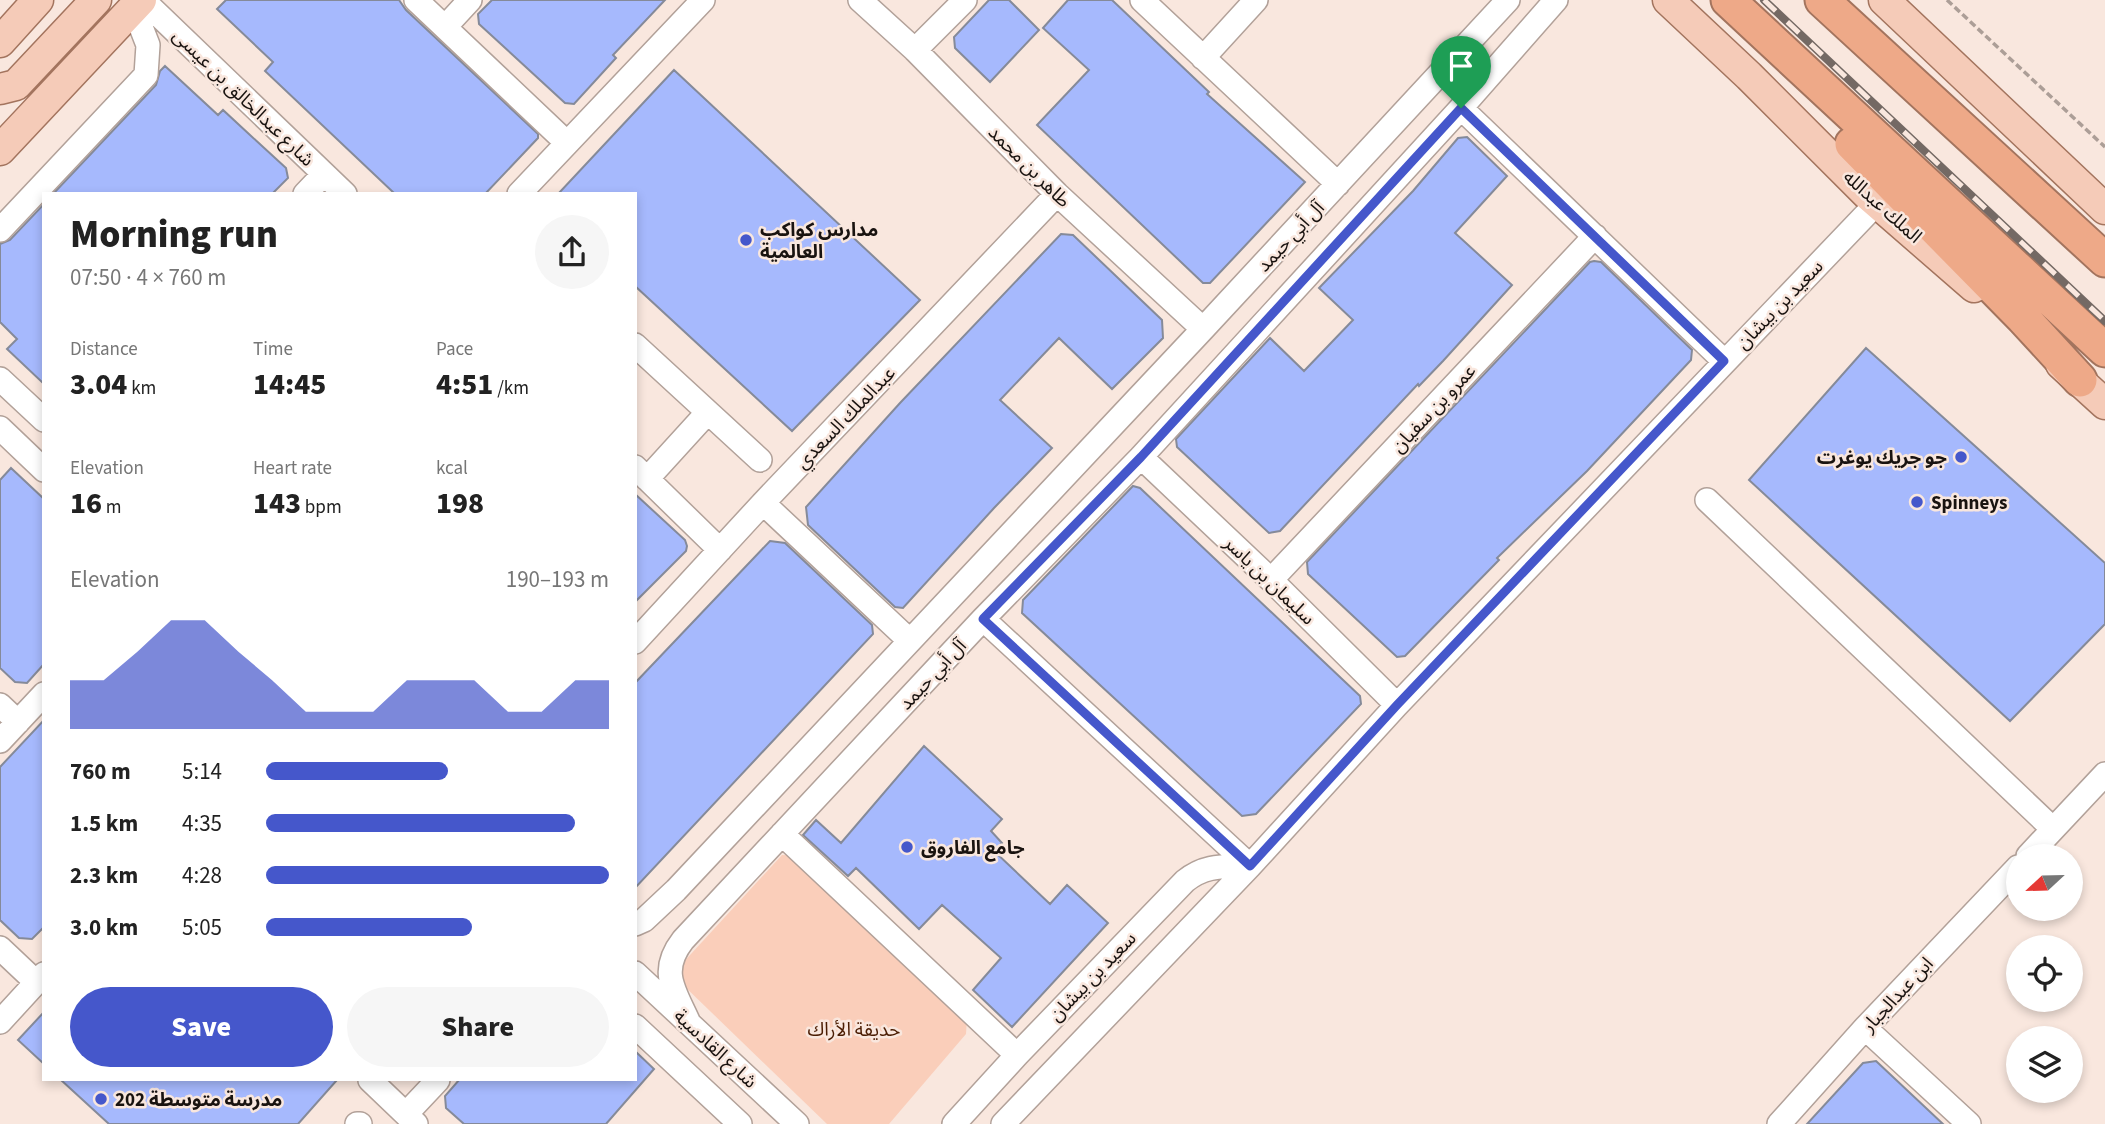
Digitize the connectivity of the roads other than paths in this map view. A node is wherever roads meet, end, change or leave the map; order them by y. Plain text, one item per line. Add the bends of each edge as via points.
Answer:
1 (38, 0) edge
2 (96, 0) edge
3 (416, 0) edge
4 (470, 0) edge
5 (860, 0) edge
6 (965, 0) edge
7 (1142, 0) edge
8 (1256, 0) edge
9 (1508, 0) edge
10 (1668, 0) edge
11 (1822, 0) edge
12 (1553, 1) edge
13 (139, 3) edge
14 (1896, 4) edge
15 (689, 5) edge
16 (1737, 8) edge
17 (445, 27) junction
18 (0, 42) edge
19 (915, 50) junction
20 (1203, 58) junction
21 (0, 89) edge
22 (1461, 108) junction
23 (567, 143) junction
24 (0, 150) edge
25 (324, 174) junction
26 (1338, 184) junction
27 (307, 192) edge
28 (343, 192) edge
29 (521, 192) edge
30 (1057, 194) junction
31 (1877, 202) junction
32 (2105, 209) edge
33 (0, 230) edge
34 (1595, 236) junction
35 (2105, 260) edge
36 (1203, 329) junction
37 (2105, 350) edge
38 (639, 357) edge
39 (1724, 361) junction
40 (0, 379) edge
41 (2080, 380) junction
42 (2105, 404) edge
43 (708, 412) junction
44 (42, 418) edge
45 (0, 428) edge
46 (1141, 457) junction
47 (760, 460) dead end
48 (42, 468) edge
49 (641, 473) edge
50 (1707, 500) dead end
51 (763, 503) junction
52 (720, 551) junction
53 (1270, 580) junction
54 (983, 619) junction
55 (637, 640) edge
56 (910, 641) junction
57 (42, 696) edge
58 (0, 705) edge
59 (1397, 705) junction
60 (18, 722) junction
61 (0, 741) edge
62 (2105, 774) edge
63 (2053, 829) junction
64 (782, 834) junction
65 (2039, 844) edge
66 (1250, 866) junction
67 (2006, 880) edge
68 (637, 923) edge
69 (0, 948) edge
70 (637, 975) edge
71 (40, 978) edge
72 (0, 1022) edge
73 (689, 1023) junction
74 (1866, 1028) junction
75 (637, 1029) edge
76 (1017, 1055) junction
77 (371, 1081) edge
78 (437, 1081) edge
79 (411, 1119) edge
80 (740, 1124) edge
81 (797, 1124) edge
82 (954, 1124) edge
83 (1003, 1124) edge
84 (1779, 1124) edge
85 (1969, 1124) edge

1 - 18 main road
2 - 21 main road via 16,85
3 - 17 street
4 - 17 street
5 - 19 street, طاهر بن محمد
6 - 19 street
7 - 20 street
8 - 20 street
9 - 26 street, آل أبي حيمد
10 - 31 main road, الملك عبدالله
11 - 35 highway
12 - 22 street, آل أبي حيمد
13 - 24 main road
13 - 25 street, شارع عبدالخالق بن عيسى
13 - 33 street via 148,45 146,75
14 - 32 main road
15 - 23 street
16 - 37 highway
16 - 41 highway via 1786,72 1850,142
17 - 23 street
19 - 30 street, طاهر بن محمد
20 - 26 street
22 - 34 street
22 - 46 street, آل أبي حيمد
23 - 29 street
25 - 27 street
25 - 28 street, شارع عبدالخالق بن عيسى
26 - 36 street, آل أبي حيمد
30 - 36 street, طاهر بن محمد
30 - 51 street, عبدالملك السعدي
31 - 39 street, سعيد بن بيشان
31 - 41 main road, الملك عبدالله
34 - 39 street
34 - 53 street, عمرو بن سفيان
36 - 56 street, آل أبي حيمد
38 - 43 street
39 - 59 street, سعيد بن بيشان
40 - 44 street
41 - 42 main road, الملك عبدالله
43 - 47 street
43 - 49 street
45 - 48 street
46 - 53 street, سليمان بن ياسر
46 - 54 street, آل أبي حيمد
49 - 52 street
50 - 63 street
51 - 52 street, عبدالملك السعدي
51 - 56 street
52 - 55 street, عبدالملك السعدي
53 - 59 street, سليمان بن ياسر
54 - 64 street, آل أبي حيمد
54 - 66 street
56 - 68 street, آل أبي حيمد via 676,890
57 - 60 street
58 - 60 street
59 - 66 street, سعيد بن بيشان
60 - 61 street
62 - 63 street
63 - 65 street
64 - 73 street, آل أبي حيمد via 676,949 669,978
64 - 76 street
66 - 76 street, سعيد بن بيشان via 1198,870 1185,880
66 - 83 street, سعيد بن بيشان
67 - 74 street, ابن عبدالجبار
69 - 71 street
70 - 73 street, شارع القادسية
71 - 72 street
73 - 81 street, شارع القادسية
74 - 84 street, ابن عبدالجبار
74 - 85 street
75 - 80 street, شارع القادسية
76 - 82 street, سعيد بن بيشان
77 - 79 street
78 - 79 street

